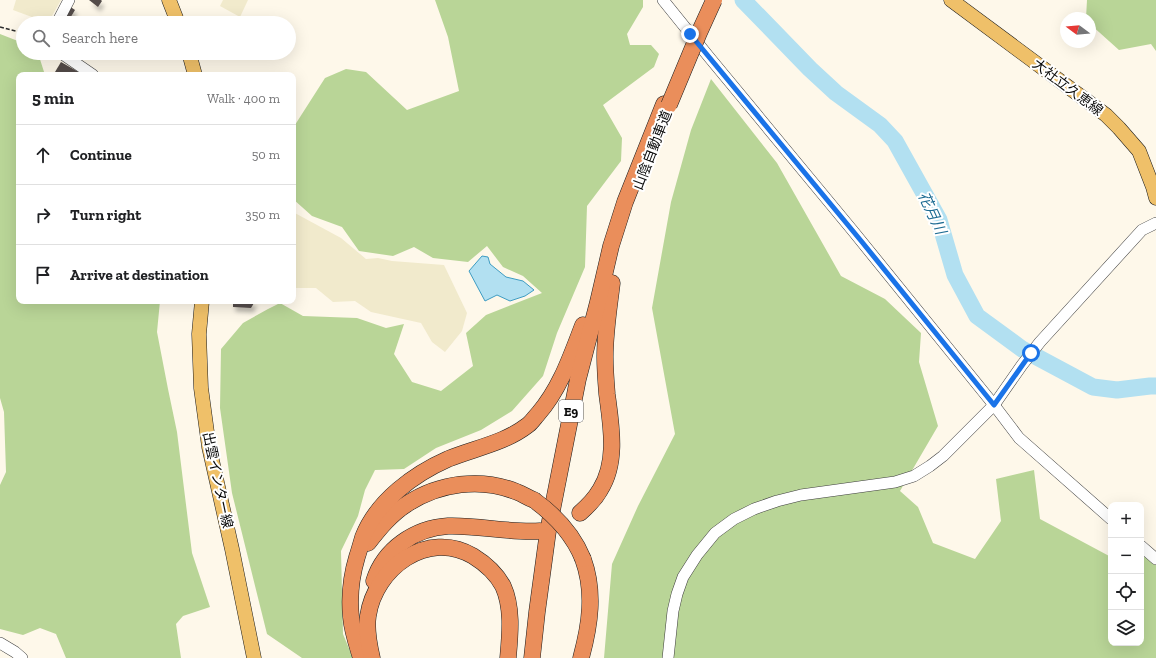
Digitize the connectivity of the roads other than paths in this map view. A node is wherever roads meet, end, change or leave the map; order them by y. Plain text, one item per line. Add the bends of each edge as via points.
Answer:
1 (69, 0) edge
2 (168, 0) edge
3 (663, 0) edge
4 (708, 0) edge
5 (714, 0) edge
6 (951, 0) edge
7 (61, 16) edge
8 (175, 16) edge
9 (71, 60) edge
10 (191, 60) edge
11 (89, 72) edge
12 (194, 72) edge
13 (667, 105) junction
14 (1156, 198) edge
15 (1156, 224) edge
16 (614, 247) junction
17 (202, 304) edge
18 (994, 405) junction
19 (580, 513) dead end
20 (1108, 516) edge
21 (545, 526) junction
22 (1144, 549) edge
23 (1156, 559) edge
24 (355, 563) junction
25 (368, 616) junction
26 (0, 643) edge
27 (16, 656) edge
28 (254, 658) edge
29 (361, 658) edge
30 (372, 658) edge
31 (508, 658) edge
32 (532, 658) edge
33 (581, 658) edge
34 (668, 658) edge

1 - 7 street
2 - 8 main road
3 - 18 street
4 - 13 highway, 山陰自動車道 / E9 via 680,65
5 - 13 highway, 山陰自動車道 / E9, bridge
6 - 14 main road, 大社立久恵線 via 1106,115 1139,151
9 - 11 street
10 - 12 main road
13 - 16 highway, 山陰自動車道 / E9 via 625,202
15 - 18 street via 1142,230 1040,342
16 - 19 highway via 605,337 612,446 610,462 601,489
16 - 21 highway, 山陰自動車道 / E9 via 578,380
16 - 24 highway via 567,366 549,402 529,425 505,439 448,459 422,472 400,488 386,501 373,519
17 - 28 main road, 出雲インター線 via 199,334 201,388 209,448
18 - 20 street via 1019,438
18 - 34 street via 943,456 914,476 895,482 801,495 754,509 734,519 697,555 683,577 673,611
21 - 25 highway via 511,532 447,526 415,535 401,543 380,566
21 - 32 highway, E9
22 - 23 street
24 - 29 highway via 350,588 351,617
24 - 33 highway, bridge via 378,530 393,515 421,496 450,485 466,484 484,484 518,492 534,500 561,523 572,537 583,559 591,602
25 - 30 highway via 367,631
25 - 31 highway via 372,599 382,580 404,559 430,548 456,549 482,562 494,572 503,587 510,621
26 - 27 street

